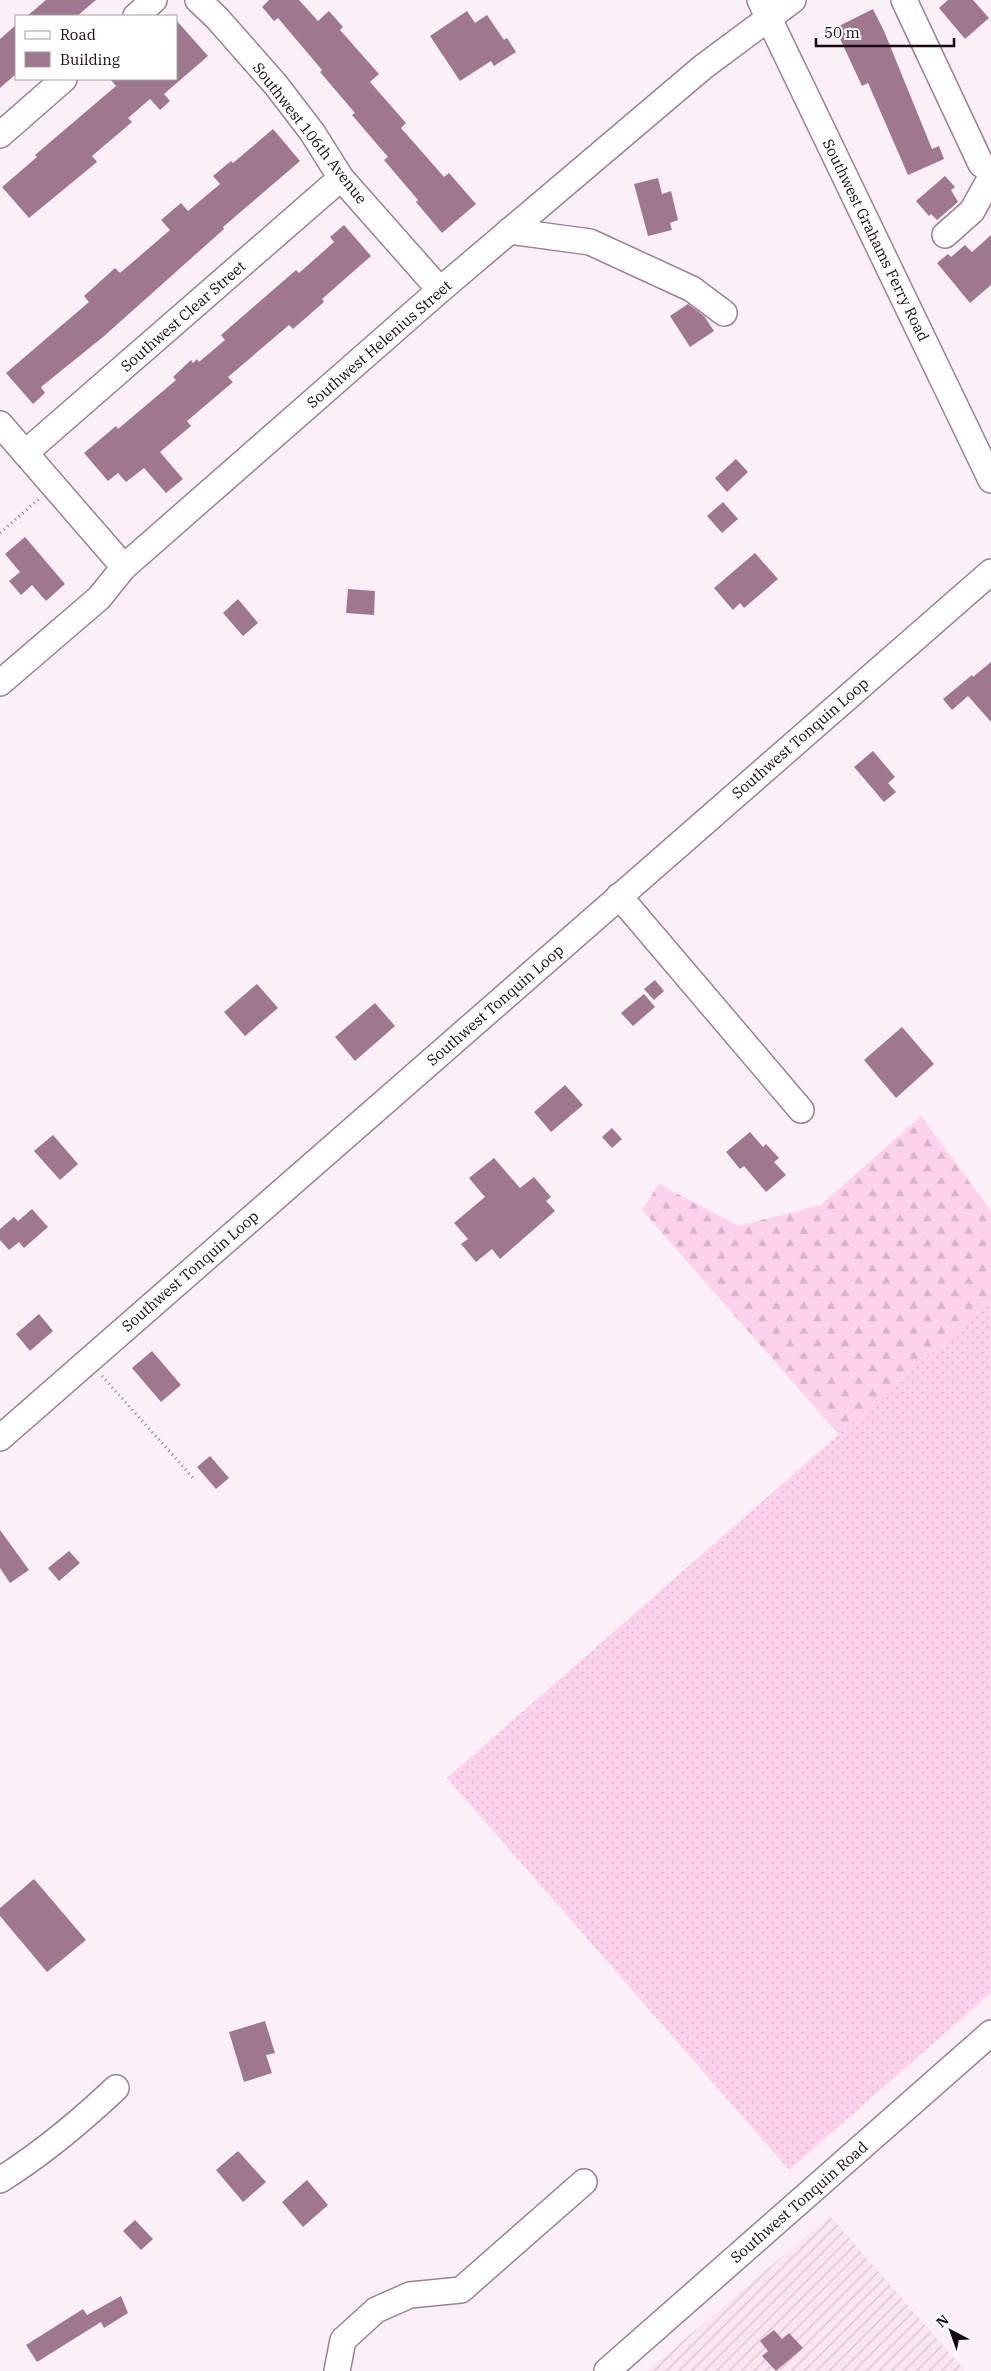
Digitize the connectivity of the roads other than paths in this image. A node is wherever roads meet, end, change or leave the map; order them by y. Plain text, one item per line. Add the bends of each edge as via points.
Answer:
1 (154, 0) edge
2 (198, 0) edge
3 (793, 0) edge
4 (904, 0) edge
5 (765, 9) edge
6 (137, 15) edge
7 (63, 80) edge
8 (0, 135) edge
9 (991, 171) edge
10 (991, 177) edge
11 (341, 178) junction
12 (509, 231) junction
13 (945, 235) dead end
14 (440, 290) junction
15 (724, 313) dead end
16 (0, 424) edge
17 (25, 453) junction
18 (991, 480) edge
19 (124, 567) junction
20 (991, 572) edge
21 (0, 684) edge
22 (619, 896) junction
23 (801, 1110) dead end
24 (0, 1438) edge
25 (991, 2034) edge
26 (116, 2088) dead end
27 (0, 2180) edge
28 (584, 2182) dead end
29 (337, 2371) edge
30 (607, 2371) edge

1 - 6 street
2 - 11 street, Southwest 106th Avenue via 276,85 312,132
3 - 5 street, Southwest Helenius Street
4 - 9 street via 981,164
5 - 12 street, Southwest Helenius Street
5 - 18 street, Southwest Grahams Ferry Road
7 - 8 street
10 - 13 street via 972,211
11 - 14 street, Southwest 106th Avenue
11 - 17 street, Southwest Clear Street
12 - 14 street, Southwest Helenius Street
12 - 15 street via 590,242 692,289
14 - 19 street, Southwest Helenius Street
16 - 17 street
17 - 19 street
19 - 21 street, Southwest Helenius Street via 99,598
20 - 22 street, Southwest Tonquin Loop
22 - 23 street
22 - 24 street, Southwest Tonquin Loop
25 - 30 street, Southwest Tonquin Road
26 - 27 street via 48,2149
28 - 29 street via 461,2290 410,2295 376,2310 343,2340

